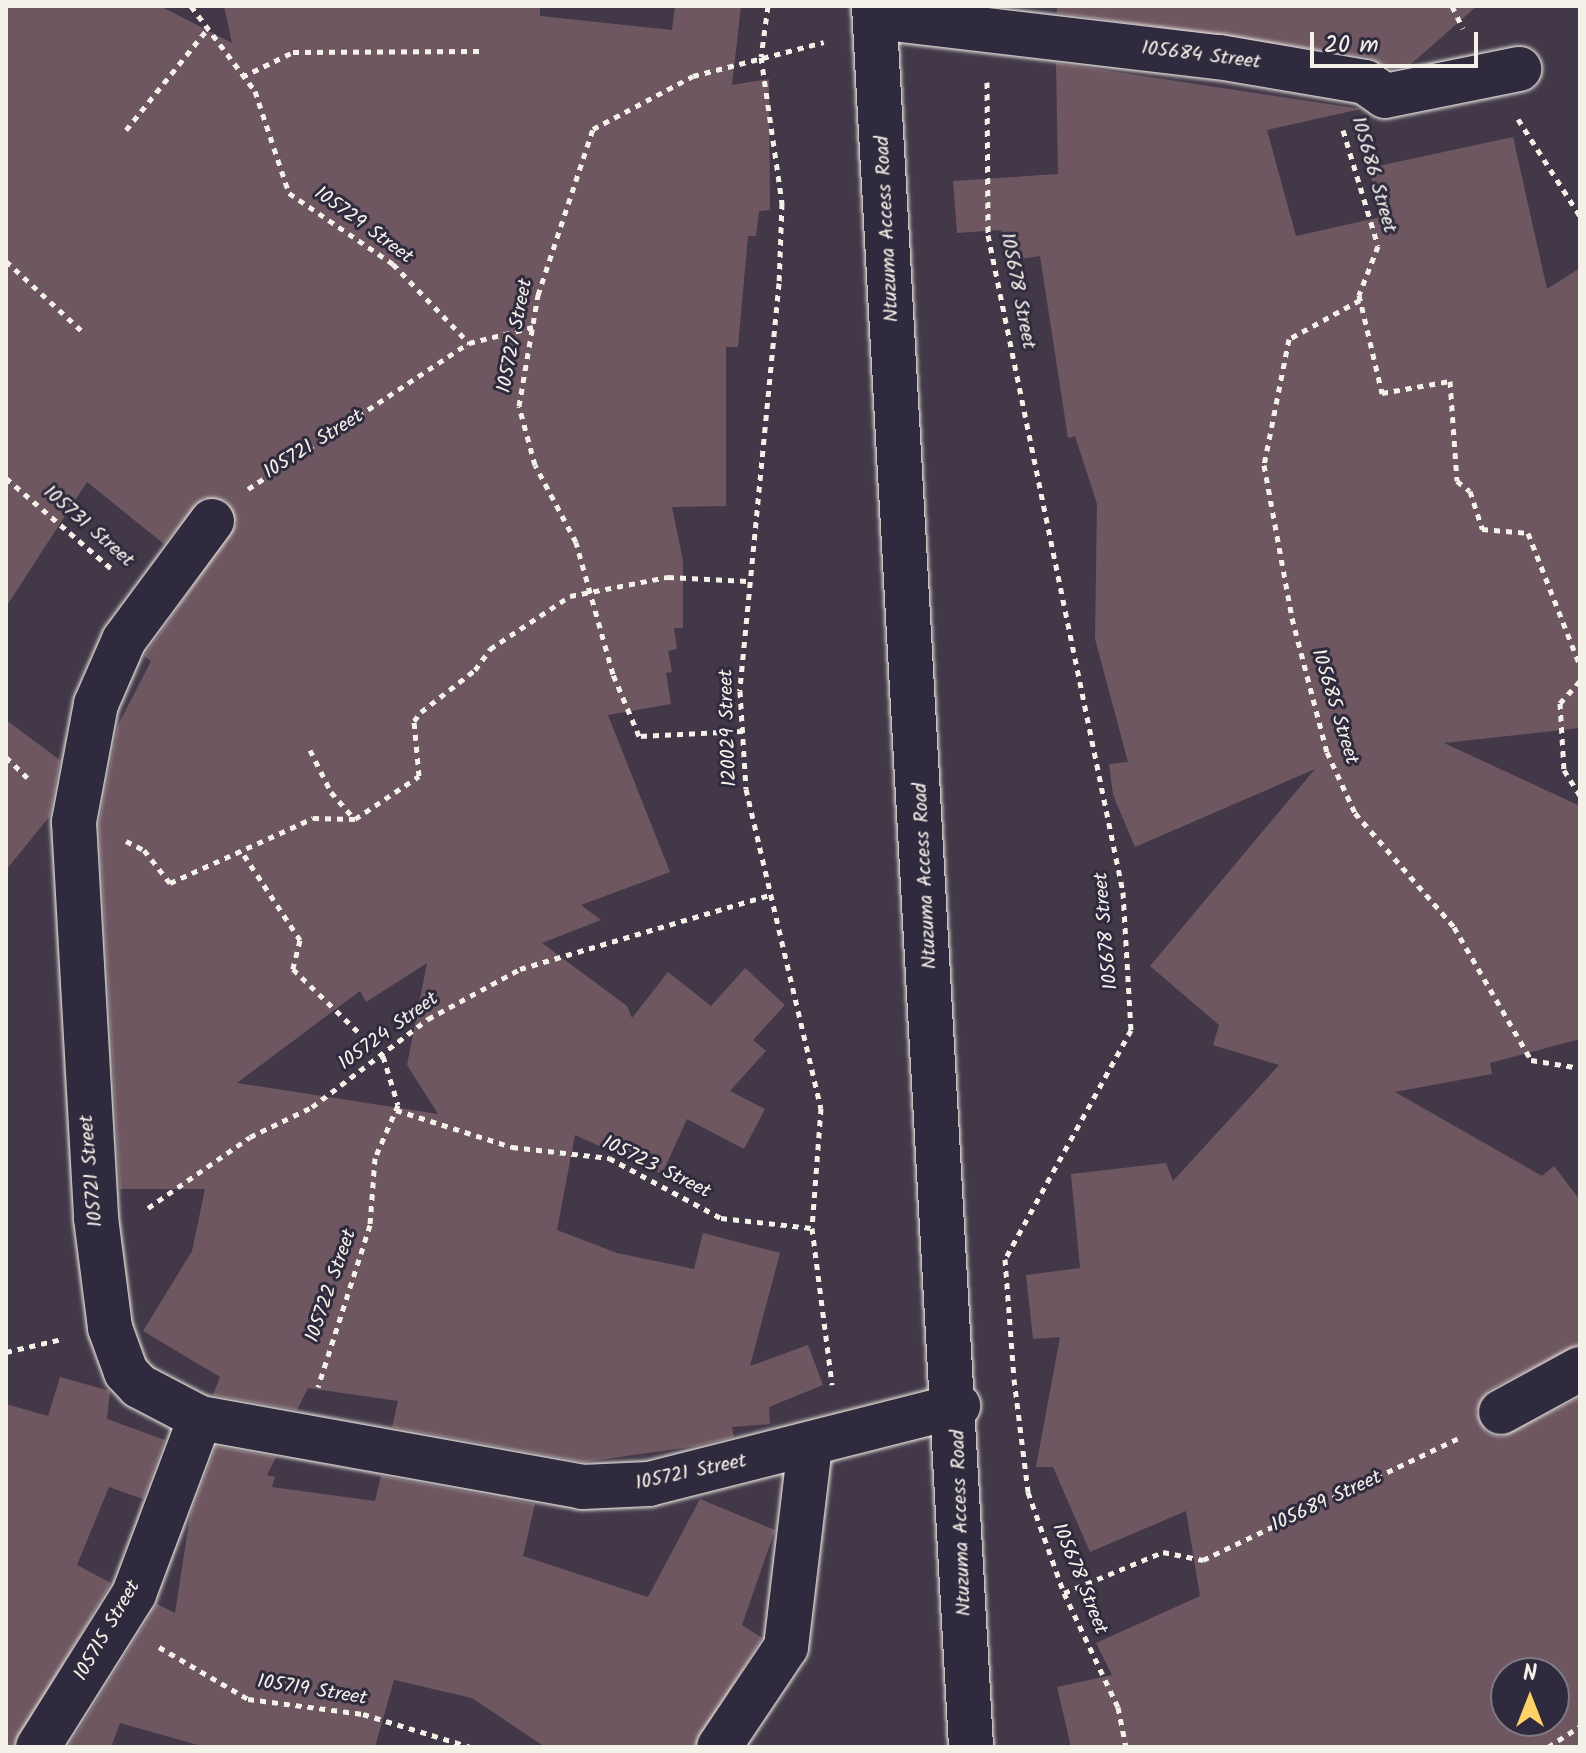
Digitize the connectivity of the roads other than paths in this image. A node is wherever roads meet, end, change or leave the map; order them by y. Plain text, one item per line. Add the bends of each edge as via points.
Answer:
1 (875, 12) edge
2 (1504, 71) road end
3 (212, 521) road end
4 (1580, 1369) edge
5 (958, 1406) junction
6 (1501, 1412) road end
7 (200, 1418) junction
8 (821, 1444) junction
9 (38, 1747) edge
10 (719, 1747) edge
11 (971, 1747) edge

1 - 2 street, 105684 Street via 1326,74 1365,82 1385,96
1 - 5 street, Ntuzuma Access Road
3 - 7 street, 105721 Street via 147,600 96,704 74,822 96,1218 110,1328 126,1372 139,1386
4 - 6 street
5 - 8 street, 105721 Street
5 - 11 street, Ntuzuma Access Road
7 - 8 street, 105721 Street via 582,1487 649,1484
7 - 9 street, 105715 Street via 117,1622
8 - 10 street via 786,1647

